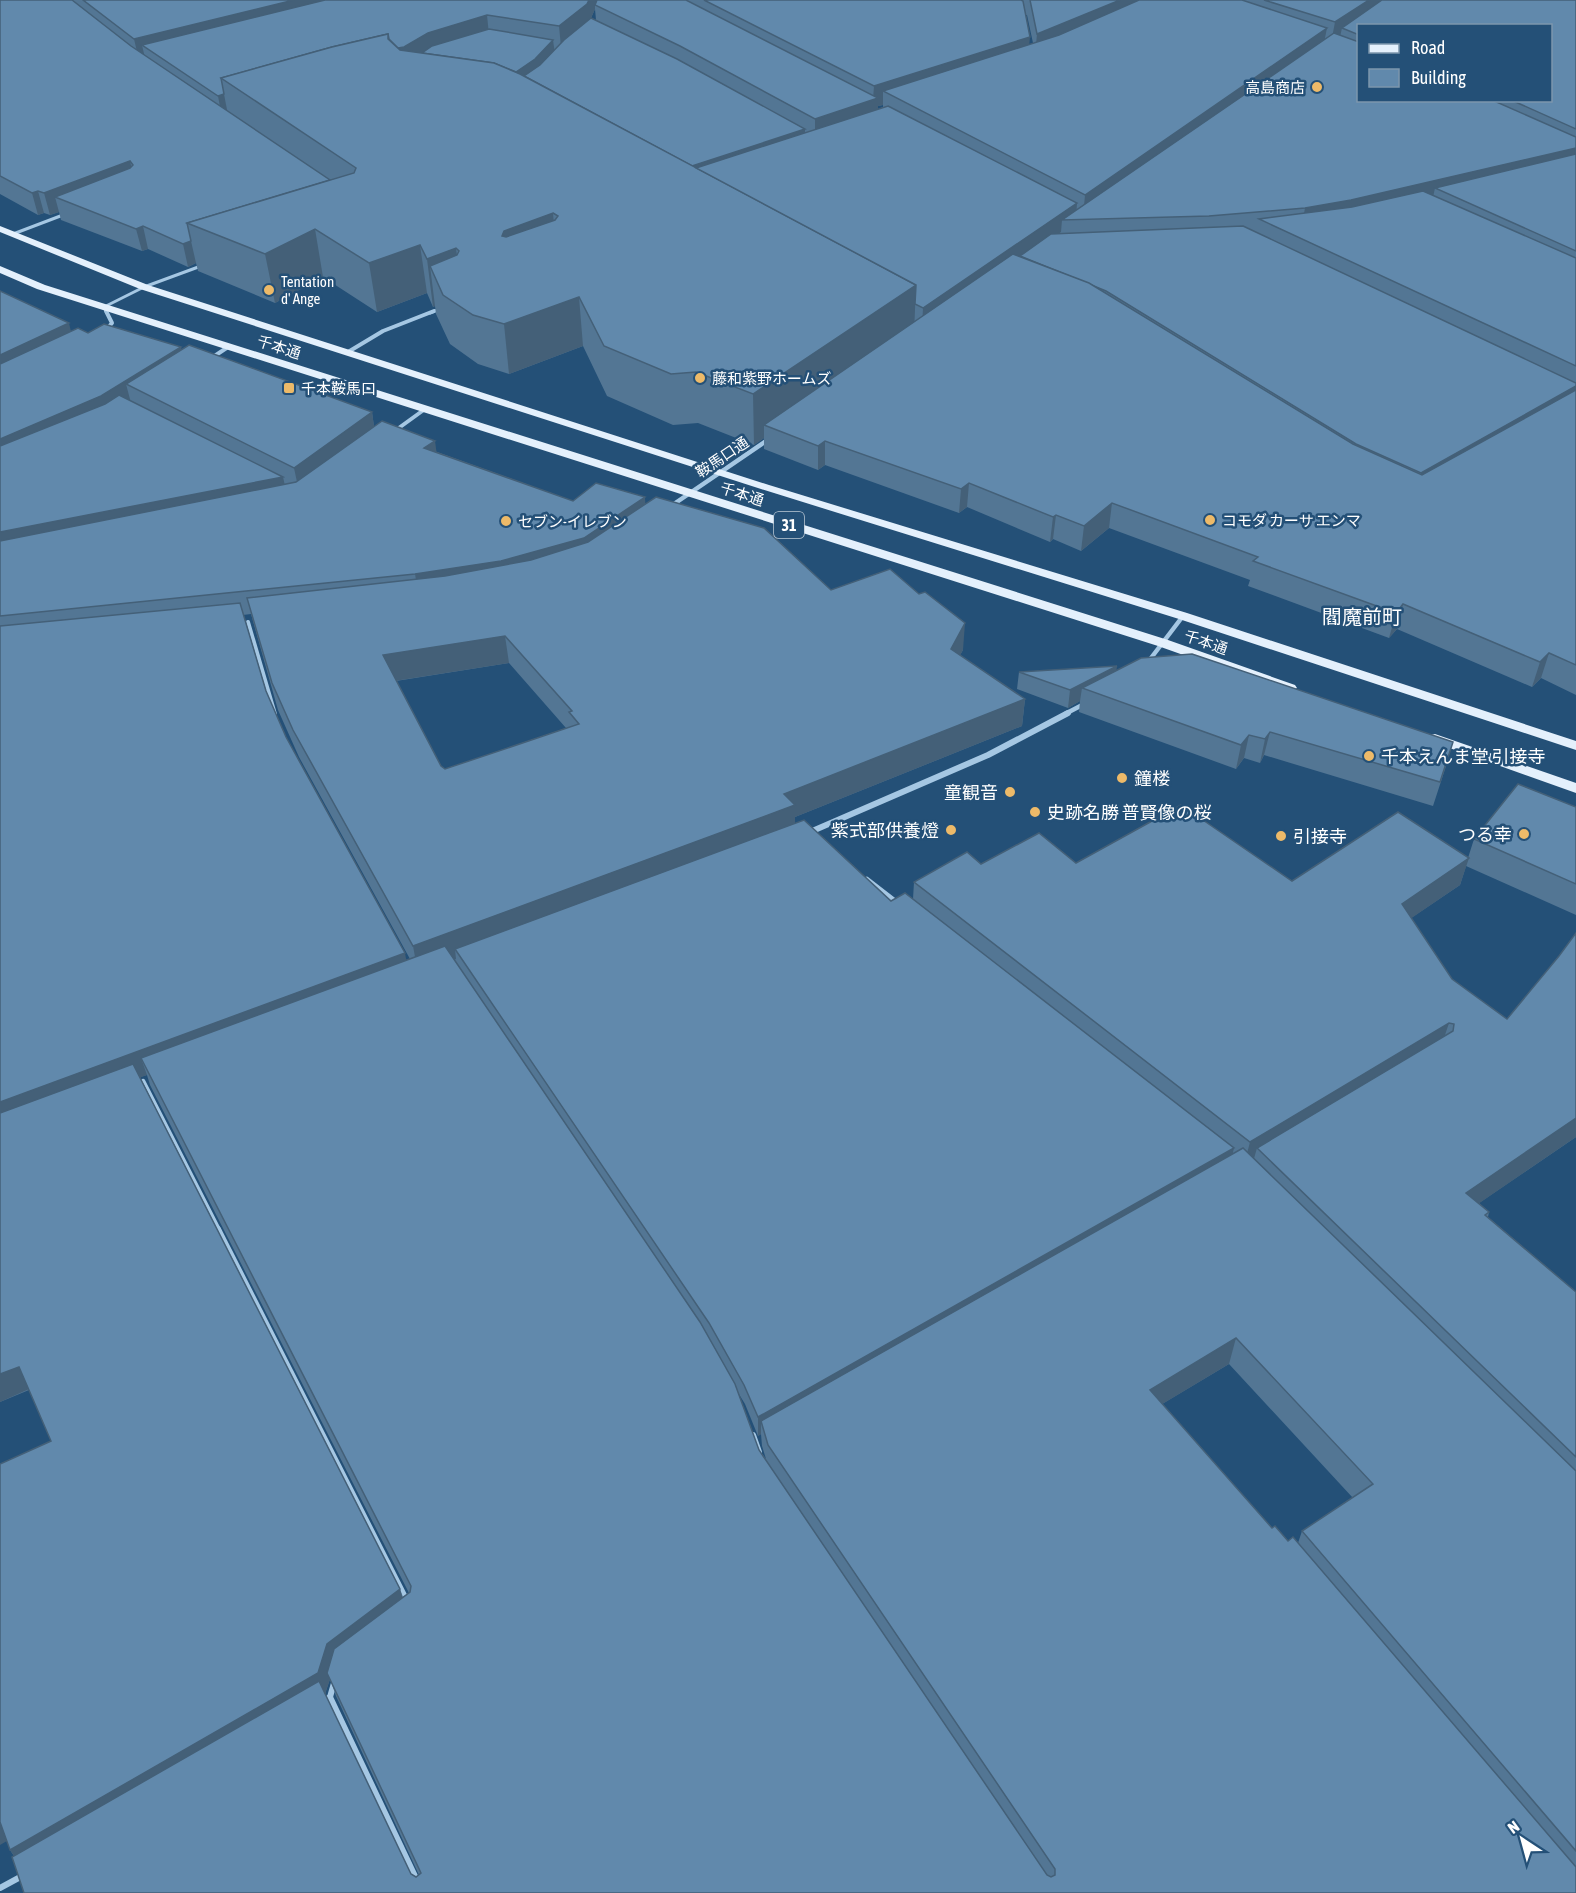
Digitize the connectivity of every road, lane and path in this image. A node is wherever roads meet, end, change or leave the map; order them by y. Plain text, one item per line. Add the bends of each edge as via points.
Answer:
1 (72, 211) edge
2 (0, 230) edge
3 (13, 234) junction
4 (209, 262) edge
5 (0, 269) edge
6 (144, 287) junction
7 (104, 308) junction
8 (442, 308) edge
9 (104, 331) edge
10 (228, 347) junction
11 (348, 352) junction
12 (207, 360) edge
13 (424, 409) junction
14 (391, 433) edge
15 (770, 438) edge
16 (720, 472) junction
17 (690, 493) junction
18 (665, 511) edge
19 (1183, 616) junction
20 (260, 620) edge
21 (248, 622) junction
22 (237, 623) edge
23 (1163, 643) junction
24 (1143, 669) edge
25 (1297, 690) edge
26 (1089, 701) edge
27 (278, 720) edge
28 (1420, 733) edge
29 (1576, 746) edge
30 (1576, 788) edge
31 (808, 833) junction
32 (797, 837) edge
33 (818, 840) edge
34 (864, 876) edge
35 (901, 906) edge
36 (154, 1077) edge
37 (143, 1081) junction
38 (132, 1085) edge
39 (752, 1432) edge
40 (767, 1438) edge
41 (757, 1443) junction
42 (762, 1462) edge
43 (413, 1612) edge
44 (335, 1678) edge
45 (330, 1697) junction
46 (320, 1703) edge
47 (31, 1871) edge
48 (0, 1888) edge
49 (423, 1893) edge

1 - 3 lane
2 - 3 main road, 千本通 / 31
3 - 6 main road, 千本通 / 31
4 - 6 lane
5 - 7 main road, 千本通 / 31 via 41,288
6 - 7 lane
6 - 11 main road, 千本通 / 31
7 - 9 lane via 112,323
7 - 10 main road, 千本通 / 31
8 - 11 lane via 383,331
10 - 12 lane
10 - 13 main road, 千本通 / 31
11 - 16 main road, 千本通 / 31
13 - 14 lane
13 - 17 main road, 千本通 / 31
15 - 16 street, 鞍馬口通
16 - 17 street, 鞍馬口通
16 - 19 main road, 千本通 / 31
17 - 18 street, 鞍馬口通
17 - 23 main road, 千本通 / 31
19 - 23 street
19 - 29 main road, 千本通 / 31
20 - 21 street
21 - 22 street
21 - 27 lane
23 - 24 street
23 - 25 main road, 千本通 / 31
26 - 31 street via 988,755
28 - 30 main road
31 - 32 street
31 - 33 lane
34 - 35 lane
36 - 37 street
37 - 38 street
37 - 43 lane
39 - 41 lane
40 - 41 lane
41 - 42 lane
44 - 45 lane
45 - 46 lane
45 - 49 lane
47 - 48 lane

